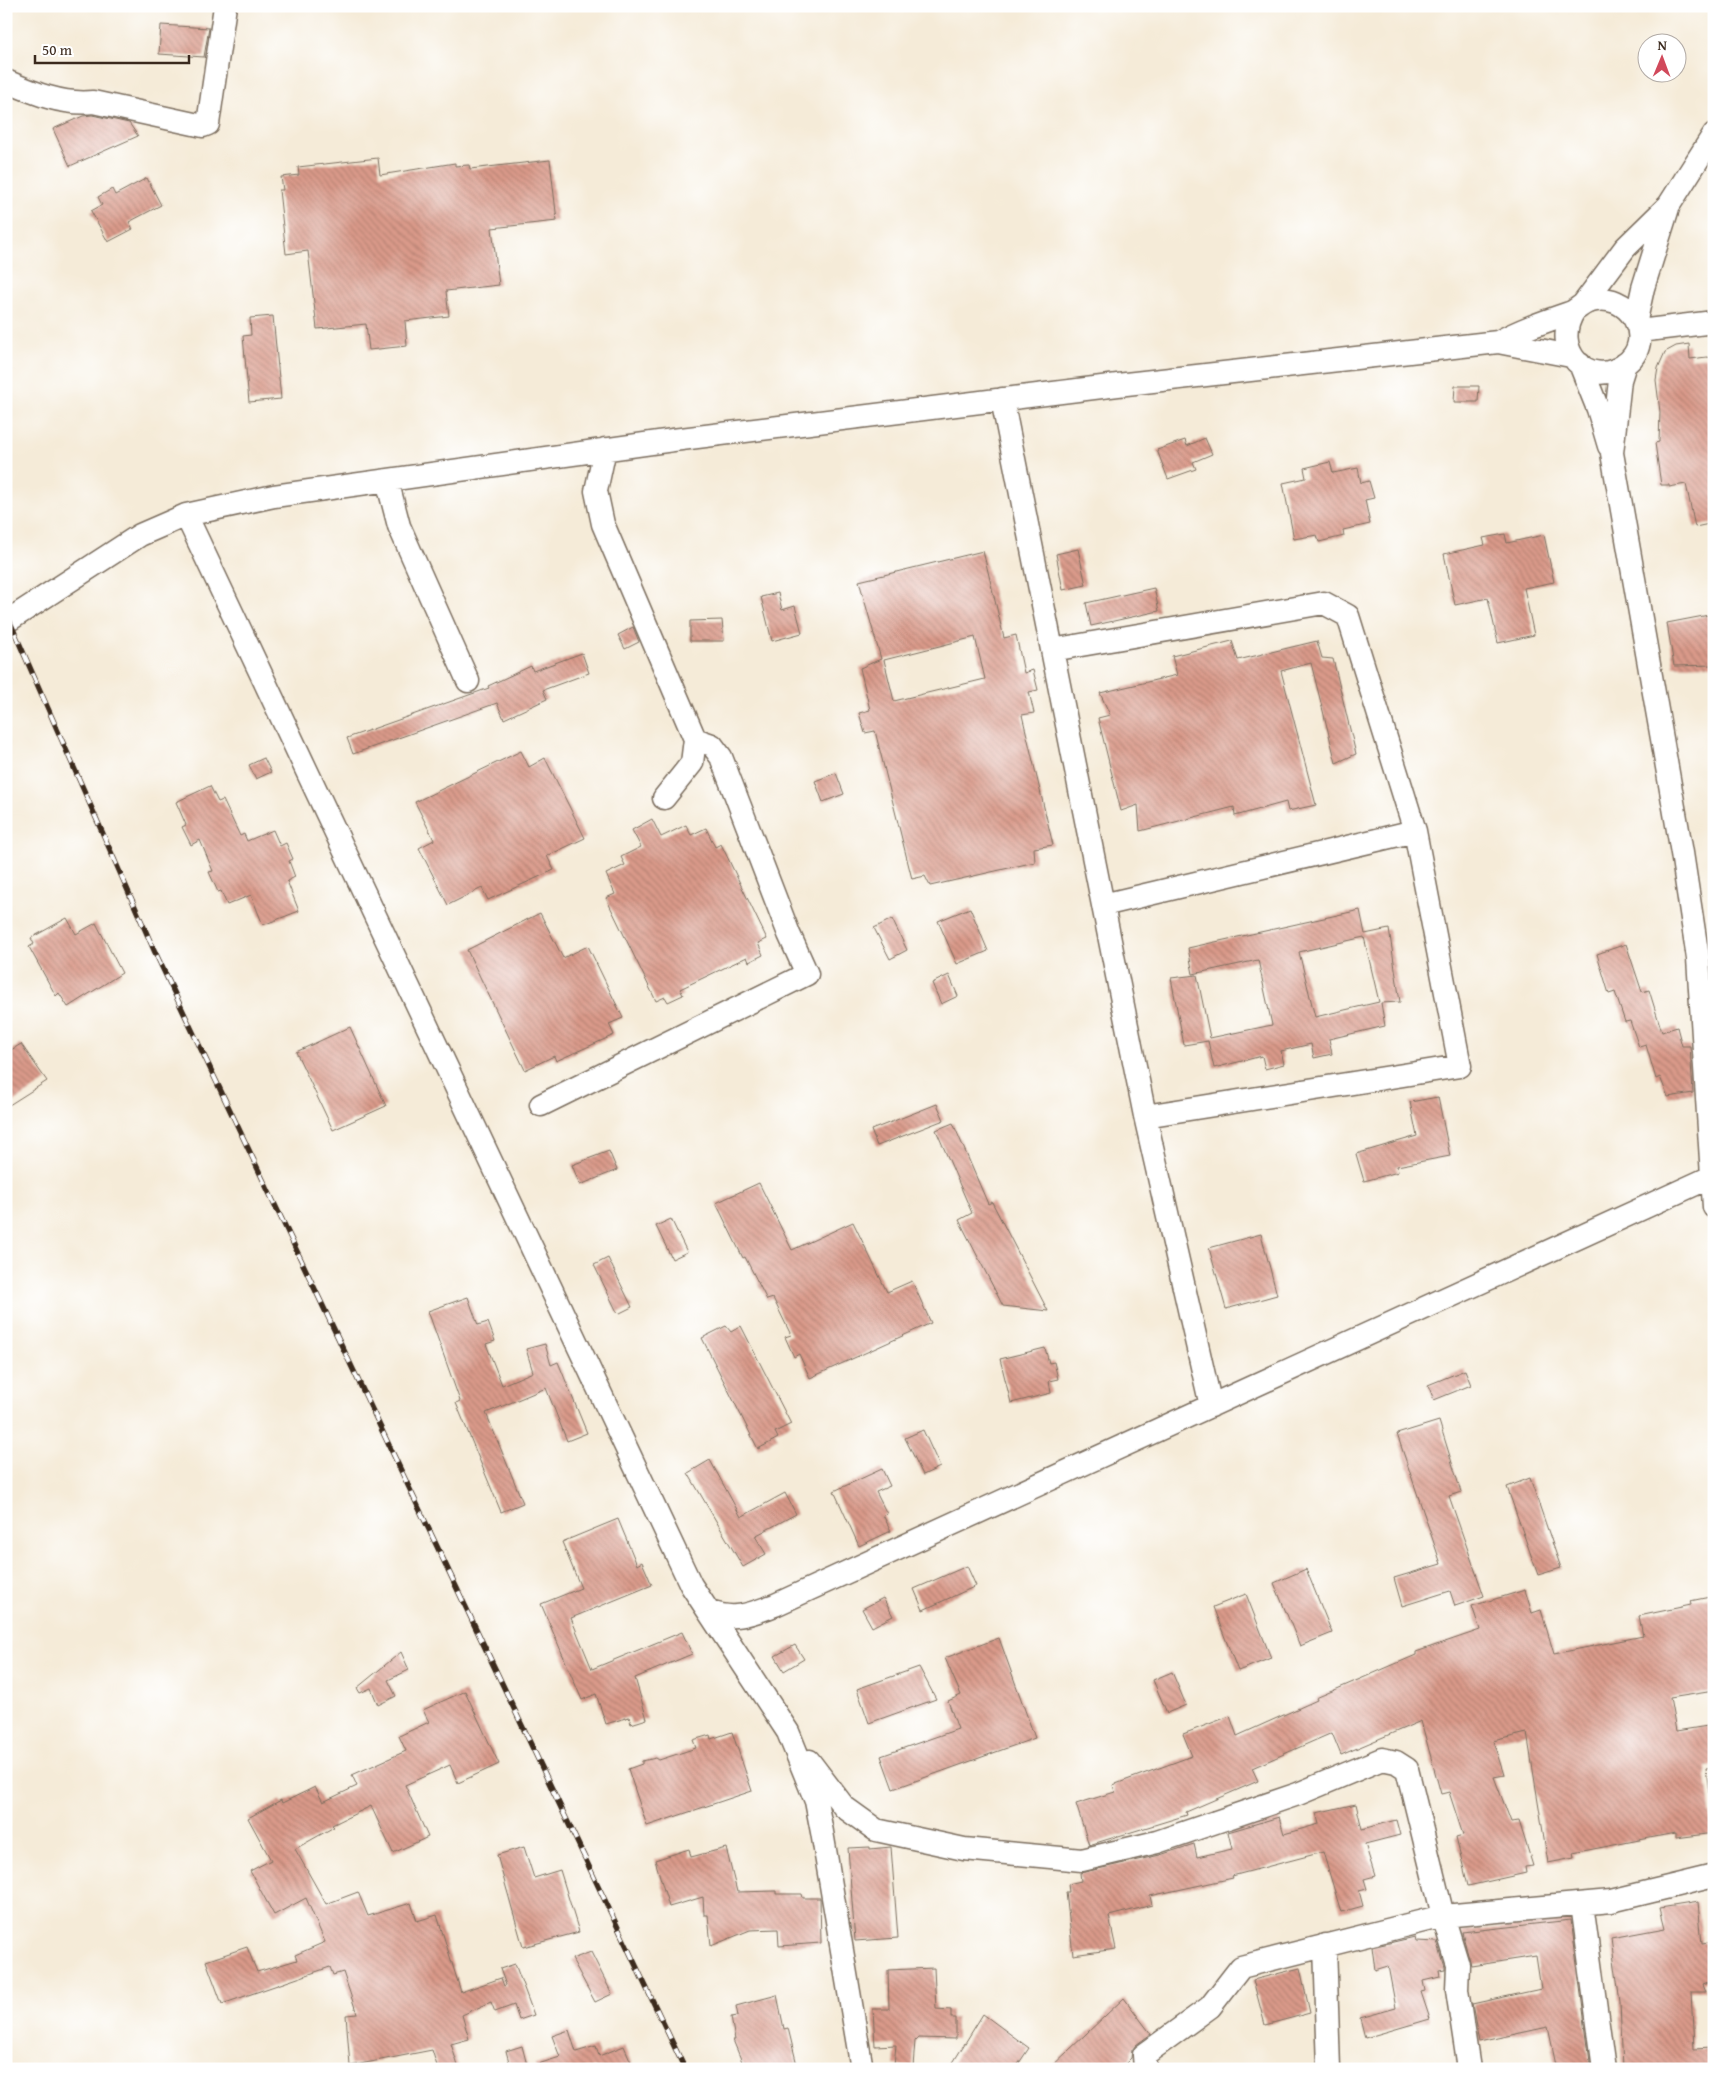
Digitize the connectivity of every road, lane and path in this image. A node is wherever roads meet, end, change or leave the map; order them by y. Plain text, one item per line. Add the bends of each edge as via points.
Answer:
1 (226, 6) edge
2 (6, 81) edge
3 (1714, 134) edge
4 (1669, 205) junction
5 (1579, 307) junction
6 (1714, 322) edge
7 (1638, 326) junction
8 (1498, 342) junction
9 (1576, 360) junction
10 (1625, 364) junction
11 (1002, 399) junction
12 (605, 449) junction
13 (1613, 459) junction
14 (387, 480) junction
15 (186, 515) junction
16 (6, 622) edge
17 (1052, 650) junction
18 (468, 681) dead end
19 (695, 739) junction
20 (664, 798) dead end
21 (1416, 831) junction
22 (1103, 905) junction
23 (1706, 958) edge
24 (541, 1106) dead end
25 (1146, 1116) junction
26 (1711, 1141) edge
27 (1711, 1177) junction
28 (1714, 1207) edge
29 (1211, 1406) junction
30 (710, 1612) junction
31 (788, 1732) junction
32 (1714, 1876) edge
33 (1582, 1904) junction
34 (1443, 1916) junction
35 (1324, 1945) junction
36 (862, 2069) edge
37 (1145, 2069) edge
38 (1328, 2069) edge
39 (1469, 2069) edge
40 (1604, 2069) edge

1 - 2 street via 210,120 203,126 93,102 38,95
3 - 4 street
4 - 5 street via 1626,248
4 - 7 street via 1642,288
5 - 7 street via 1596,299 1610,299 1630,310
5 - 8 street
5 - 9 street via 1567,322 1565,334 1567,346
6 - 7 street
7 - 10 street via 1638,344
8 - 9 street
8 - 11 street
9 - 10 street via 1601,372
9 - 13 street via 1598,409
10 - 13 street via 1620,380
11 - 12 street
11 - 17 street
12 - 14 street
12 - 19 street via 596,491 603,524
13 - 23 street via 1682,853
14 - 15 street via 274,496
14 - 18 street via 399,526
15 - 16 street via 140,535
15 - 30 street via 691,1585
17 - 21 street via 1324,603 1348,616
17 - 22 street
19 - 20 street via 692,763
19 - 24 street via 712,745 721,757 807,974
21 - 22 street
21 - 25 street via 1460,1066
22 - 25 street
23 - 26 street
25 - 29 street
26 - 27 street
27 - 28 street
27 - 29 street
29 - 30 street via 775,1604 748,1615 727,1618
30 - 31 street
31 - 34 street via 844,1807 876,1830 964,1849 1082,1860 1157,1842 1298,1794 1382,1760 1396,1762 1407,1769
31 - 36 street via 816,1801
32 - 33 street via 1611,1901
33 - 34 street
33 - 40 street
34 - 35 street
34 - 39 street via 1458,1965 1457,1990
35 - 37 street via 1241,1967 1210,2006 1144,2055
35 - 38 street

